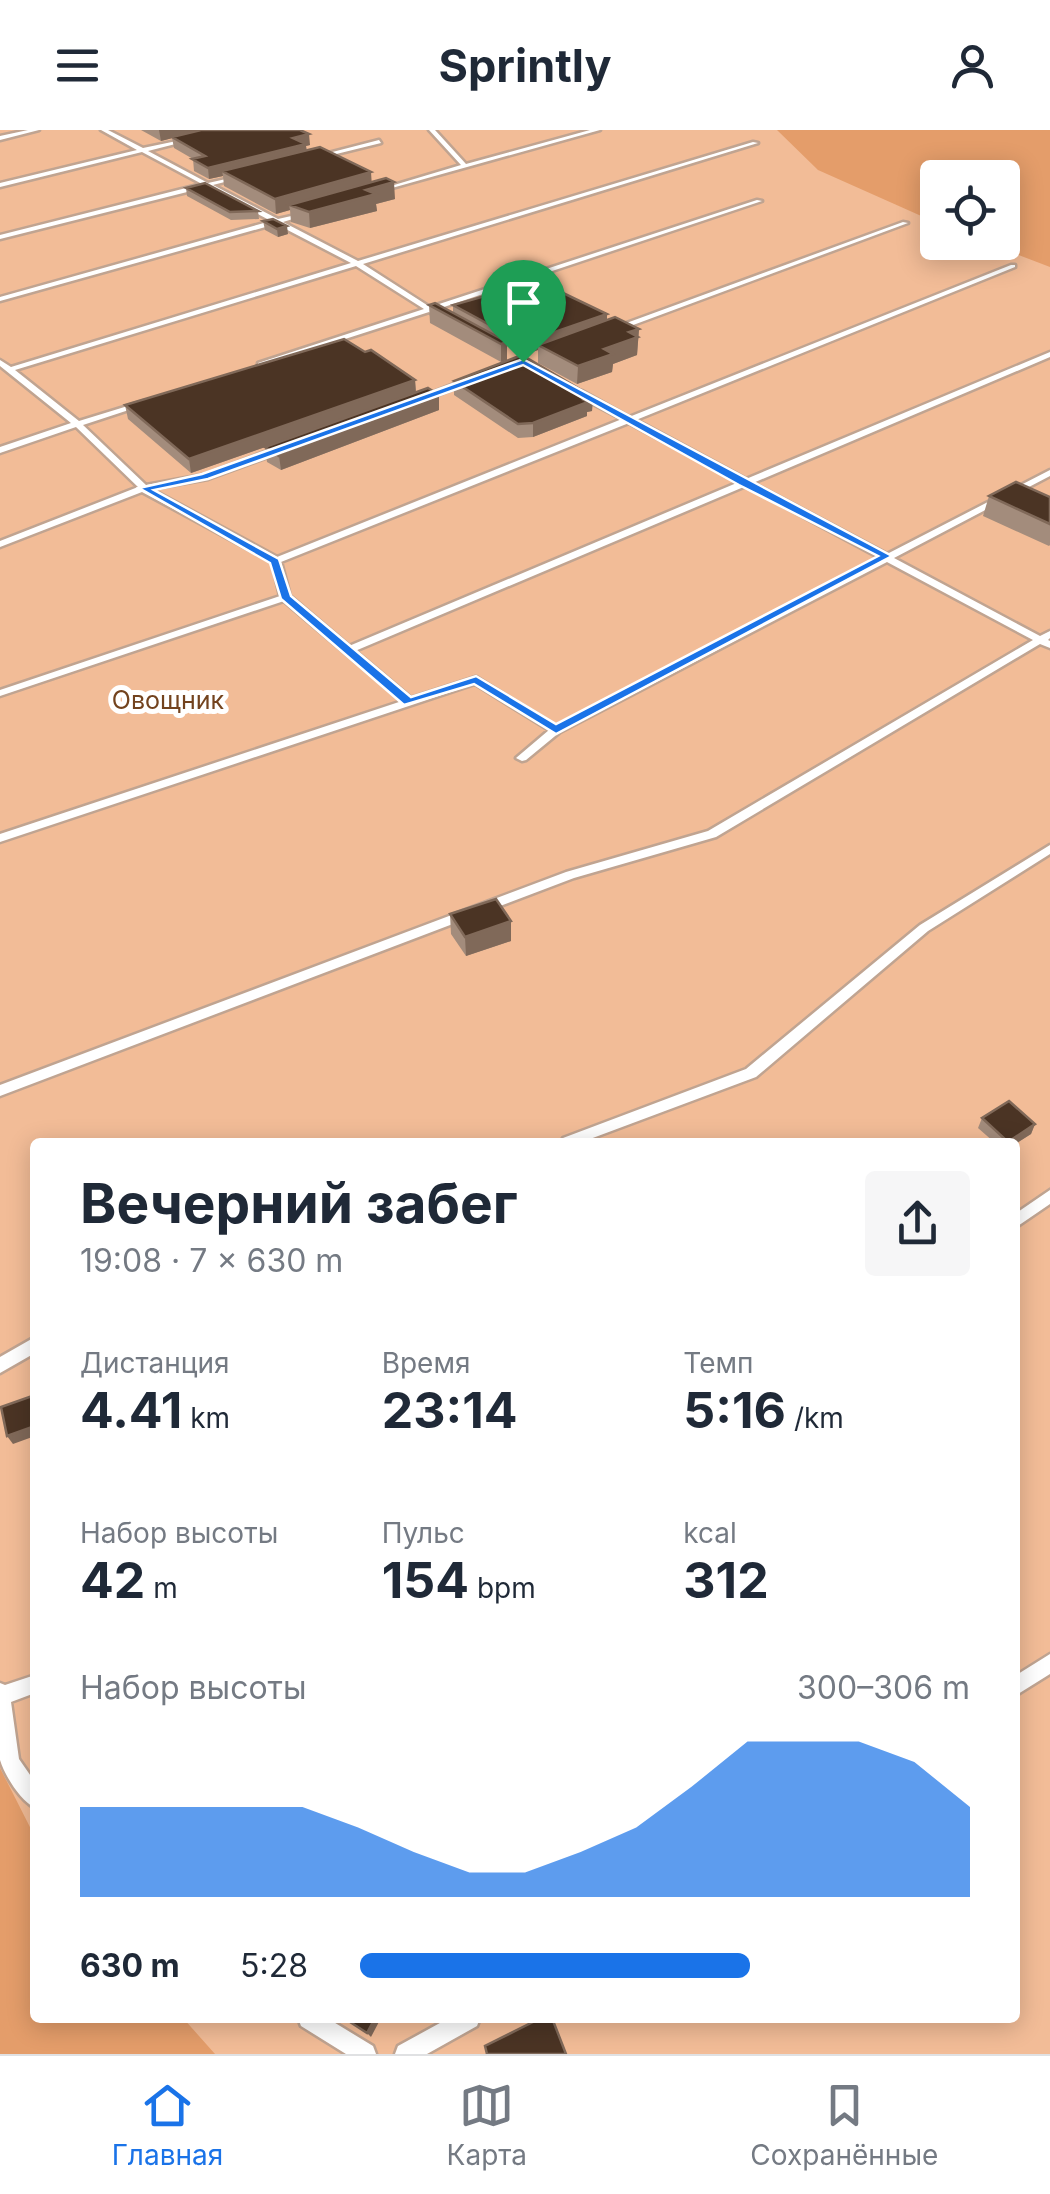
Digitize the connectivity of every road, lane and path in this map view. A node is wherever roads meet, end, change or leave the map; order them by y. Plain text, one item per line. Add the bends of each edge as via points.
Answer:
1 (36, 130) edge
2 (104, 130) edge
3 (432, 130) edge
4 (597, 130) edge
5 (0, 138) edge
6 (195, 138) edge
7 (379, 142) dead end
8 (755, 144) dead end
9 (146, 150) junction
10 (303, 160) edge
11 (465, 166) junction
12 (246, 174) edge
13 (0, 184) edge
14 (208, 184) junction
15 (370, 194) edge
16 (760, 201) dead end
17 (313, 211) edge
18 (275, 222) junction
19 (905, 223) dead end
20 (0, 237) edge
21 (356, 263) junction
22 (1014, 266) dead end
23 (0, 299) edge
24 (430, 310) junction
25 (461, 328) edge
26 (596, 336) edge
27 (1050, 354) edge
28 (3, 365) edge
29 (244, 370) edge
30 (486, 376) edge
31 (576, 391) edge
32 (151, 400) edge
33 (411, 402) edge
34 (628, 420) junction
35 (77, 424) junction
36 (298, 443) edge
37 (0, 450) edge
38 (1050, 473) edge
39 (743, 483) junction
40 (144, 488) junction
41 (0, 544) edge
42 (886, 556) junction
43 (276, 561) junction
44 (285, 597) junction
45 (1047, 640) edge
46 (347, 651) junction
47 (0, 693) edge
48 (409, 702) junction
49 (556, 730) junction
50 (522, 758) dead end
51 (0, 838) edge
52 (1050, 849) edge
53 (0, 1091) edge
54 (579, 1138) edge
55 (1050, 1196) edge
56 (1020, 1218) edge
57 (30, 1347) edge
58 (0, 1366) edge
59 (1050, 1663) edge
60 (1020, 1684) edge
61 (30, 1685) edge
62 (2, 1693) edge
63 (30, 1791) edge
64 (317, 2023) edge
65 (460, 2023) edge
66 (366, 2054) edge
67 (406, 2054) edge

1 - 5 lane
2 - 9 lane
3 - 11 lane
4 - 11 lane
6 - 9 lane
7 - 10 lane
8 - 21 lane
9 - 13 lane
9 - 14 lane
11 - 15 lane
12 - 14 lane
14 - 18 lane
14 - 20 lane
16 - 24 lane
17 - 18 lane
18 - 21 lane
18 - 23 lane
19 - 26 lane
21 - 24 lane
21 - 28 lane
22 - 34 lane
24 - 25 lane
24 - 29 lane
27 - 39 lane
28 - 35 lane
30 - 33 lane
31 - 34 lane
32 - 35 lane
34 - 39 lane
34 - 43 lane
35 - 37 lane
35 - 40 lane
36 - 40 lane via 204,476
38 - 42 lane
39 - 42 lane
39 - 46 lane
40 - 41 lane
40 - 43 lane
42 - 45 lane
42 - 49 lane
43 - 44 lane
44 - 46 lane
44 - 47 lane
45 - 53 lane via 712,834 570,875
46 - 48 lane
48 - 49 lane via 476,680
48 - 51 lane
49 - 50 lane
52 - 54 lane via 924,928 751,1073
55 - 56 lane
57 - 58 lane
59 - 60 lane
61 - 62 lane
62 - 63 lane via 10,1763
64 - 66 lane
65 - 67 lane

